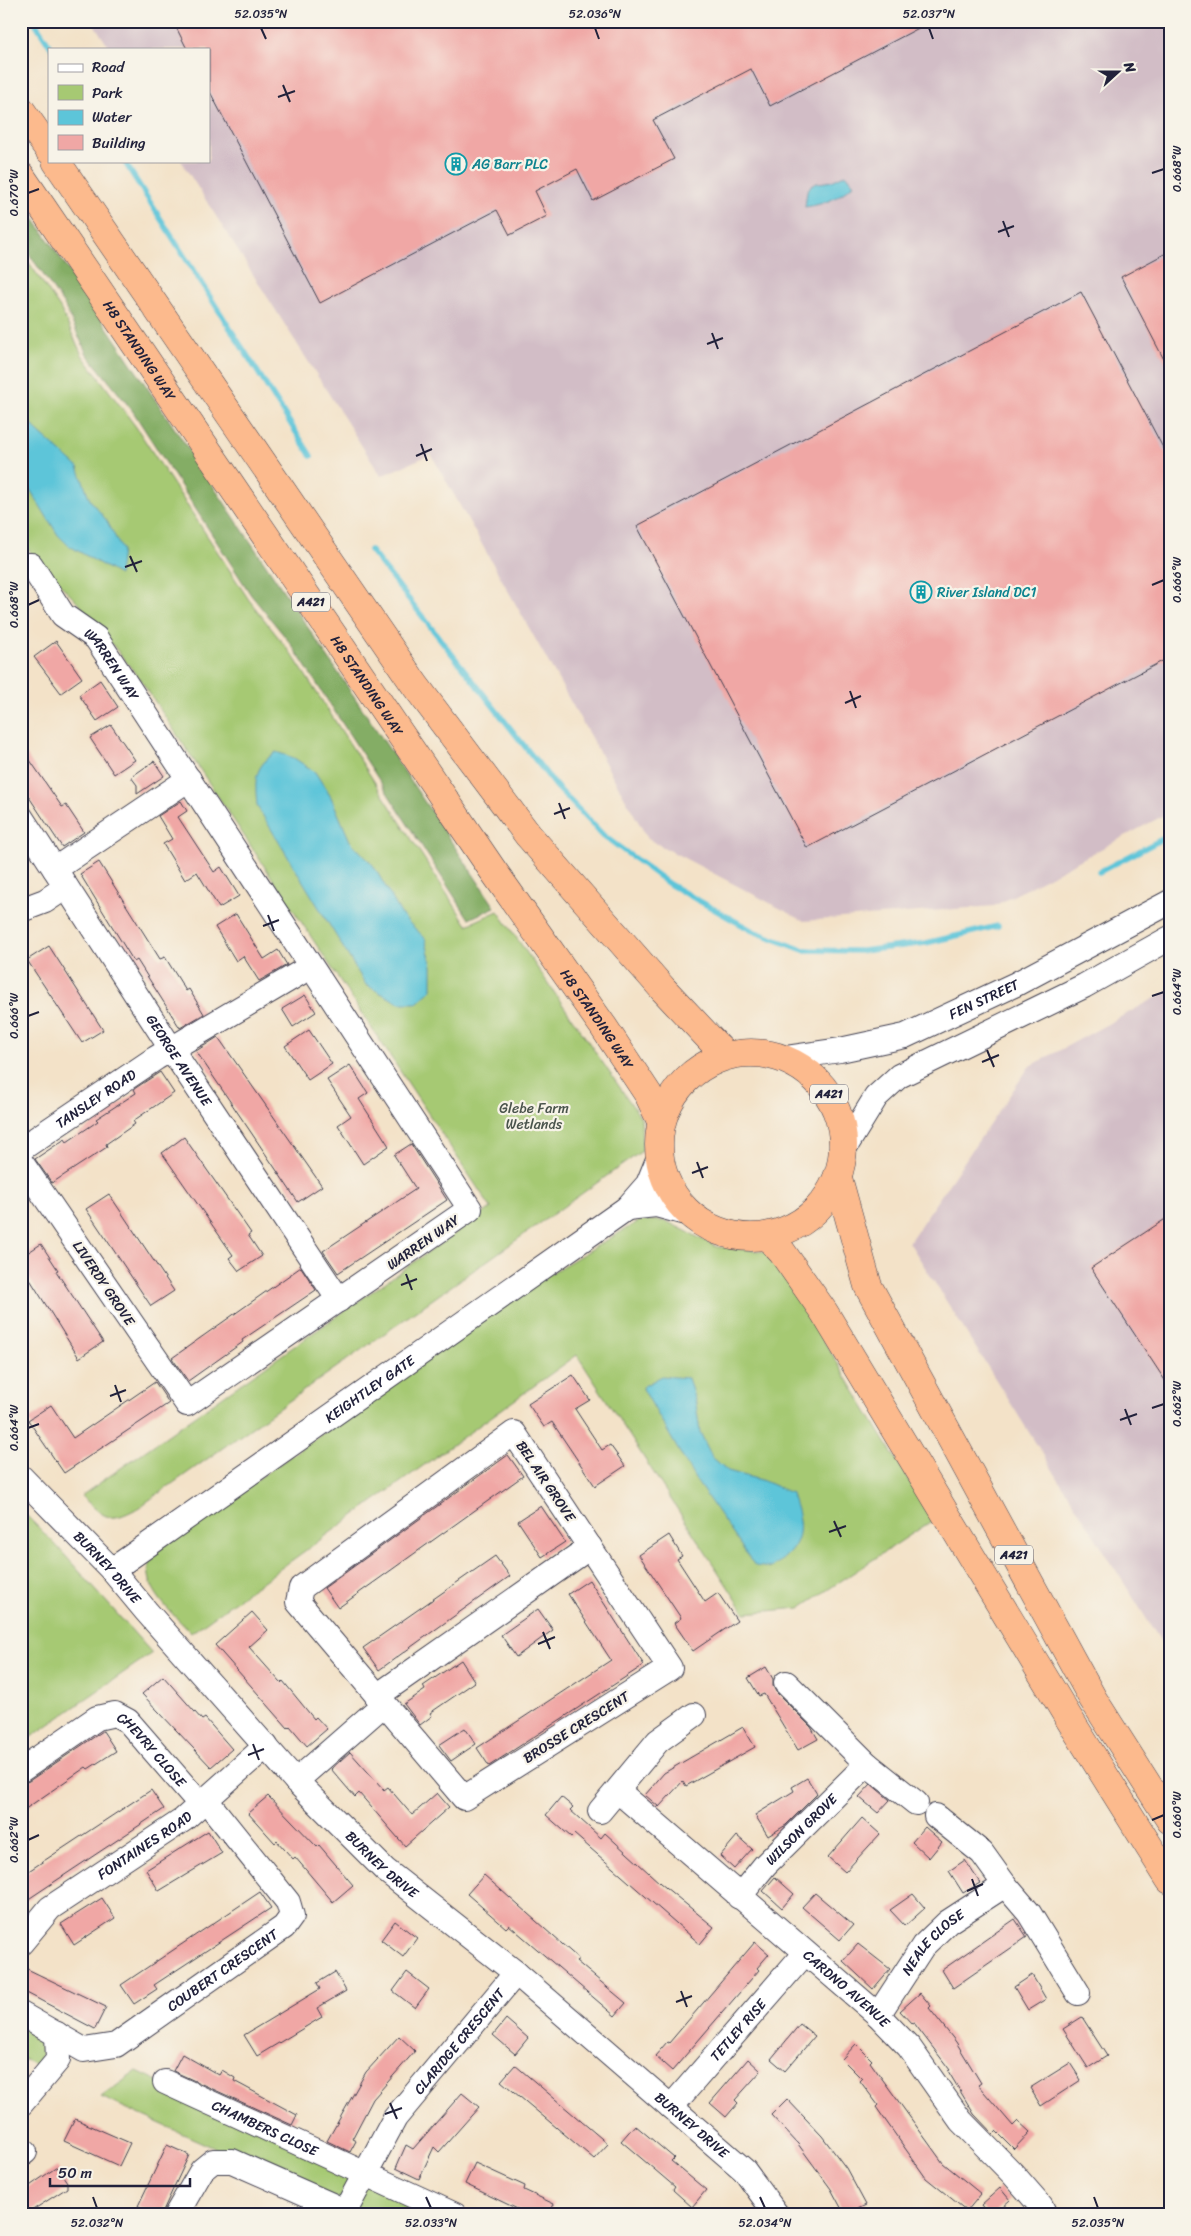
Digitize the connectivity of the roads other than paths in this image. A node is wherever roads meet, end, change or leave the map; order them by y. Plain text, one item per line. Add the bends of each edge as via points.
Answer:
1 (21, 110) edge
2 (48, 149) edge
3 (57, 162) edge
4 (21, 176) edge
5 (21, 565) edge
6 (189, 780) junction
7 (21, 818) edge
8 (60, 878) junction
9 (1170, 902) edge
10 (21, 910) edge
11 (1170, 938) edge
12 (310, 967) junction
13 (719, 1049) junction
14 (172, 1050) junction
15 (785, 1058) junction
16 (661, 1121) junction
17 (21, 1149) edge
18 (844, 1149) junction
19 (659, 1157) junction
20 (21, 1162) edge
21 (838, 1178) junction
22 (627, 1208) junction
23 (689, 1214) junction
24 (775, 1244) junction
25 (339, 1300) junction
26 (187, 1404) joint
27 (21, 1476) edge
28 (590, 1547) junction
29 (112, 1570) junction
30 (786, 1683) dead end
31 (381, 1700) junction
32 (694, 1715) dead end
33 (266, 1746) junction
34 (867, 1764) junction
35 (21, 1770) edge
36 (296, 1781) junction
37 (618, 1791) junction
38 (203, 1802) junction
39 (916, 1803) dead end
40 (600, 1811) dead end
41 (936, 1816) dead end
42 (1170, 1820) edge
43 (1170, 1880) edge
44 (1005, 1885) junction
45 (739, 1897) junction
46 (21, 1943) edge
47 (806, 1953) junction
48 (516, 1973) junction
49 (1078, 1993) dead end
50 (21, 2014) edge
51 (878, 2015) junction
52 (57, 2034) junction
53 (165, 2082) dead end
54 (21, 2104) edge
55 (671, 2107) junction
56 (365, 2172) junction
57 (344, 2213) edge
58 (176, 2215) edge
59 (455, 2215) edge
60 (777, 2215) edge
61 (1045, 2215) edge

1 - 2 highway
3 - 13 highway, A421 via 415,685 528,835
4 - 16 highway, H8 STANDING WAY / A421 via 603,1026 648,1094
5 - 6 street, WARREN WAY via 31,565 63,615 96,638
6 - 8 street
6 - 12 street, WARREN WAY
7 - 8 street, GEORGE AVENUE
8 - 10 street via 45,901
8 - 14 street, GEORGE AVENUE
9 - 15 street, FEN STREET via 1016,984 905,1036
11 - 18 street via 1068,995 900,1076 876,1097
12 - 14 street
12 - 25 street, WARREN WAY via 470,1209
13 - 15 highway, A421
13 - 16 highway, A421 via 675,1092
14 - 17 street, TANSLEY ROAD
14 - 25 street, GEORGE AVENUE
15 - 18 highway, A421 via 810,1073 829,1094 841,1120
16 - 19 highway, A421
18 - 21 highway, A421
19 - 22 street, KEIGHTLEY GATE via 648,1184
19 - 23 highway, A421 via 664,1178
20 - 26 street, LIVERDY GROVE
21 - 24 highway, A421 via 822,1206
21 - 42 highway, A421 via 868,1286 1093,1699
22 - 23 street, KEIGHTLEY GATE via 656,1205
22 - 29 street, KEIGHTLEY GATE
23 - 24 highway, A421 via 713,1230
24 - 43 highway, A421 via 824,1312 1062,1709
25 - 26 street, WARREN WAY
27 - 29 street, BURNEY DRIVE
28 - 31 street
28 - 31 street, BROSSE CRESCENT via 670,1668 464,1798
28 - 31 street, BEL AIR GROVE via 514,1433 301,1588 298,1602
29 - 33 street, BURNEY DRIVE
30 - 34 street
31 - 36 street
32 - 37 street via 658,1741
33 - 36 street, BURNEY DRIVE
33 - 38 street, FONTAINES ROAD
34 - 39 street
34 - 45 street, WILSON GROVE via 765,1865
35 - 38 street, CHEVRY CLOSE via 97,1718 115,1714 128,1721
36 - 48 street, BURNEY DRIVE via 385,1870
37 - 40 street
37 - 45 street, CARDNO AVENUE
38 - 46 street, FONTAINES ROAD via 183,1820 50,1908
38 - 52 street, COUBERT CRESCENT via 288,1902 292,1916 284,1927 116,2045 84,2050
41 - 44 street via 982,1853
44 - 49 street via 1029,1913
44 - 51 street, NEALE CLOSE via 948,1922 923,1946
45 - 47 street, CARDNO AVENUE
47 - 51 street, CARDNO AVENUE
47 - 55 street, TETLEY RISE
48 - 55 street, BURNEY DRIVE
48 - 56 street, CLARIDGE CRESCENT via 402,2109
50 - 52 street, COUBERT CRESCENT
51 - 61 street, CARDNO AVENUE via 909,2047 960,2121 1013,2174
52 - 54 street via 58,2060
53 - 56 street, CHAMBERS CLOSE
55 - 60 street, BURNEY DRIVE via 744,2170
56 - 57 street, CLARIDGE CRESCENT
56 - 59 street, CHAMBERS CLOSE
57 - 58 street via 232,2161 213,2160 202,2170

